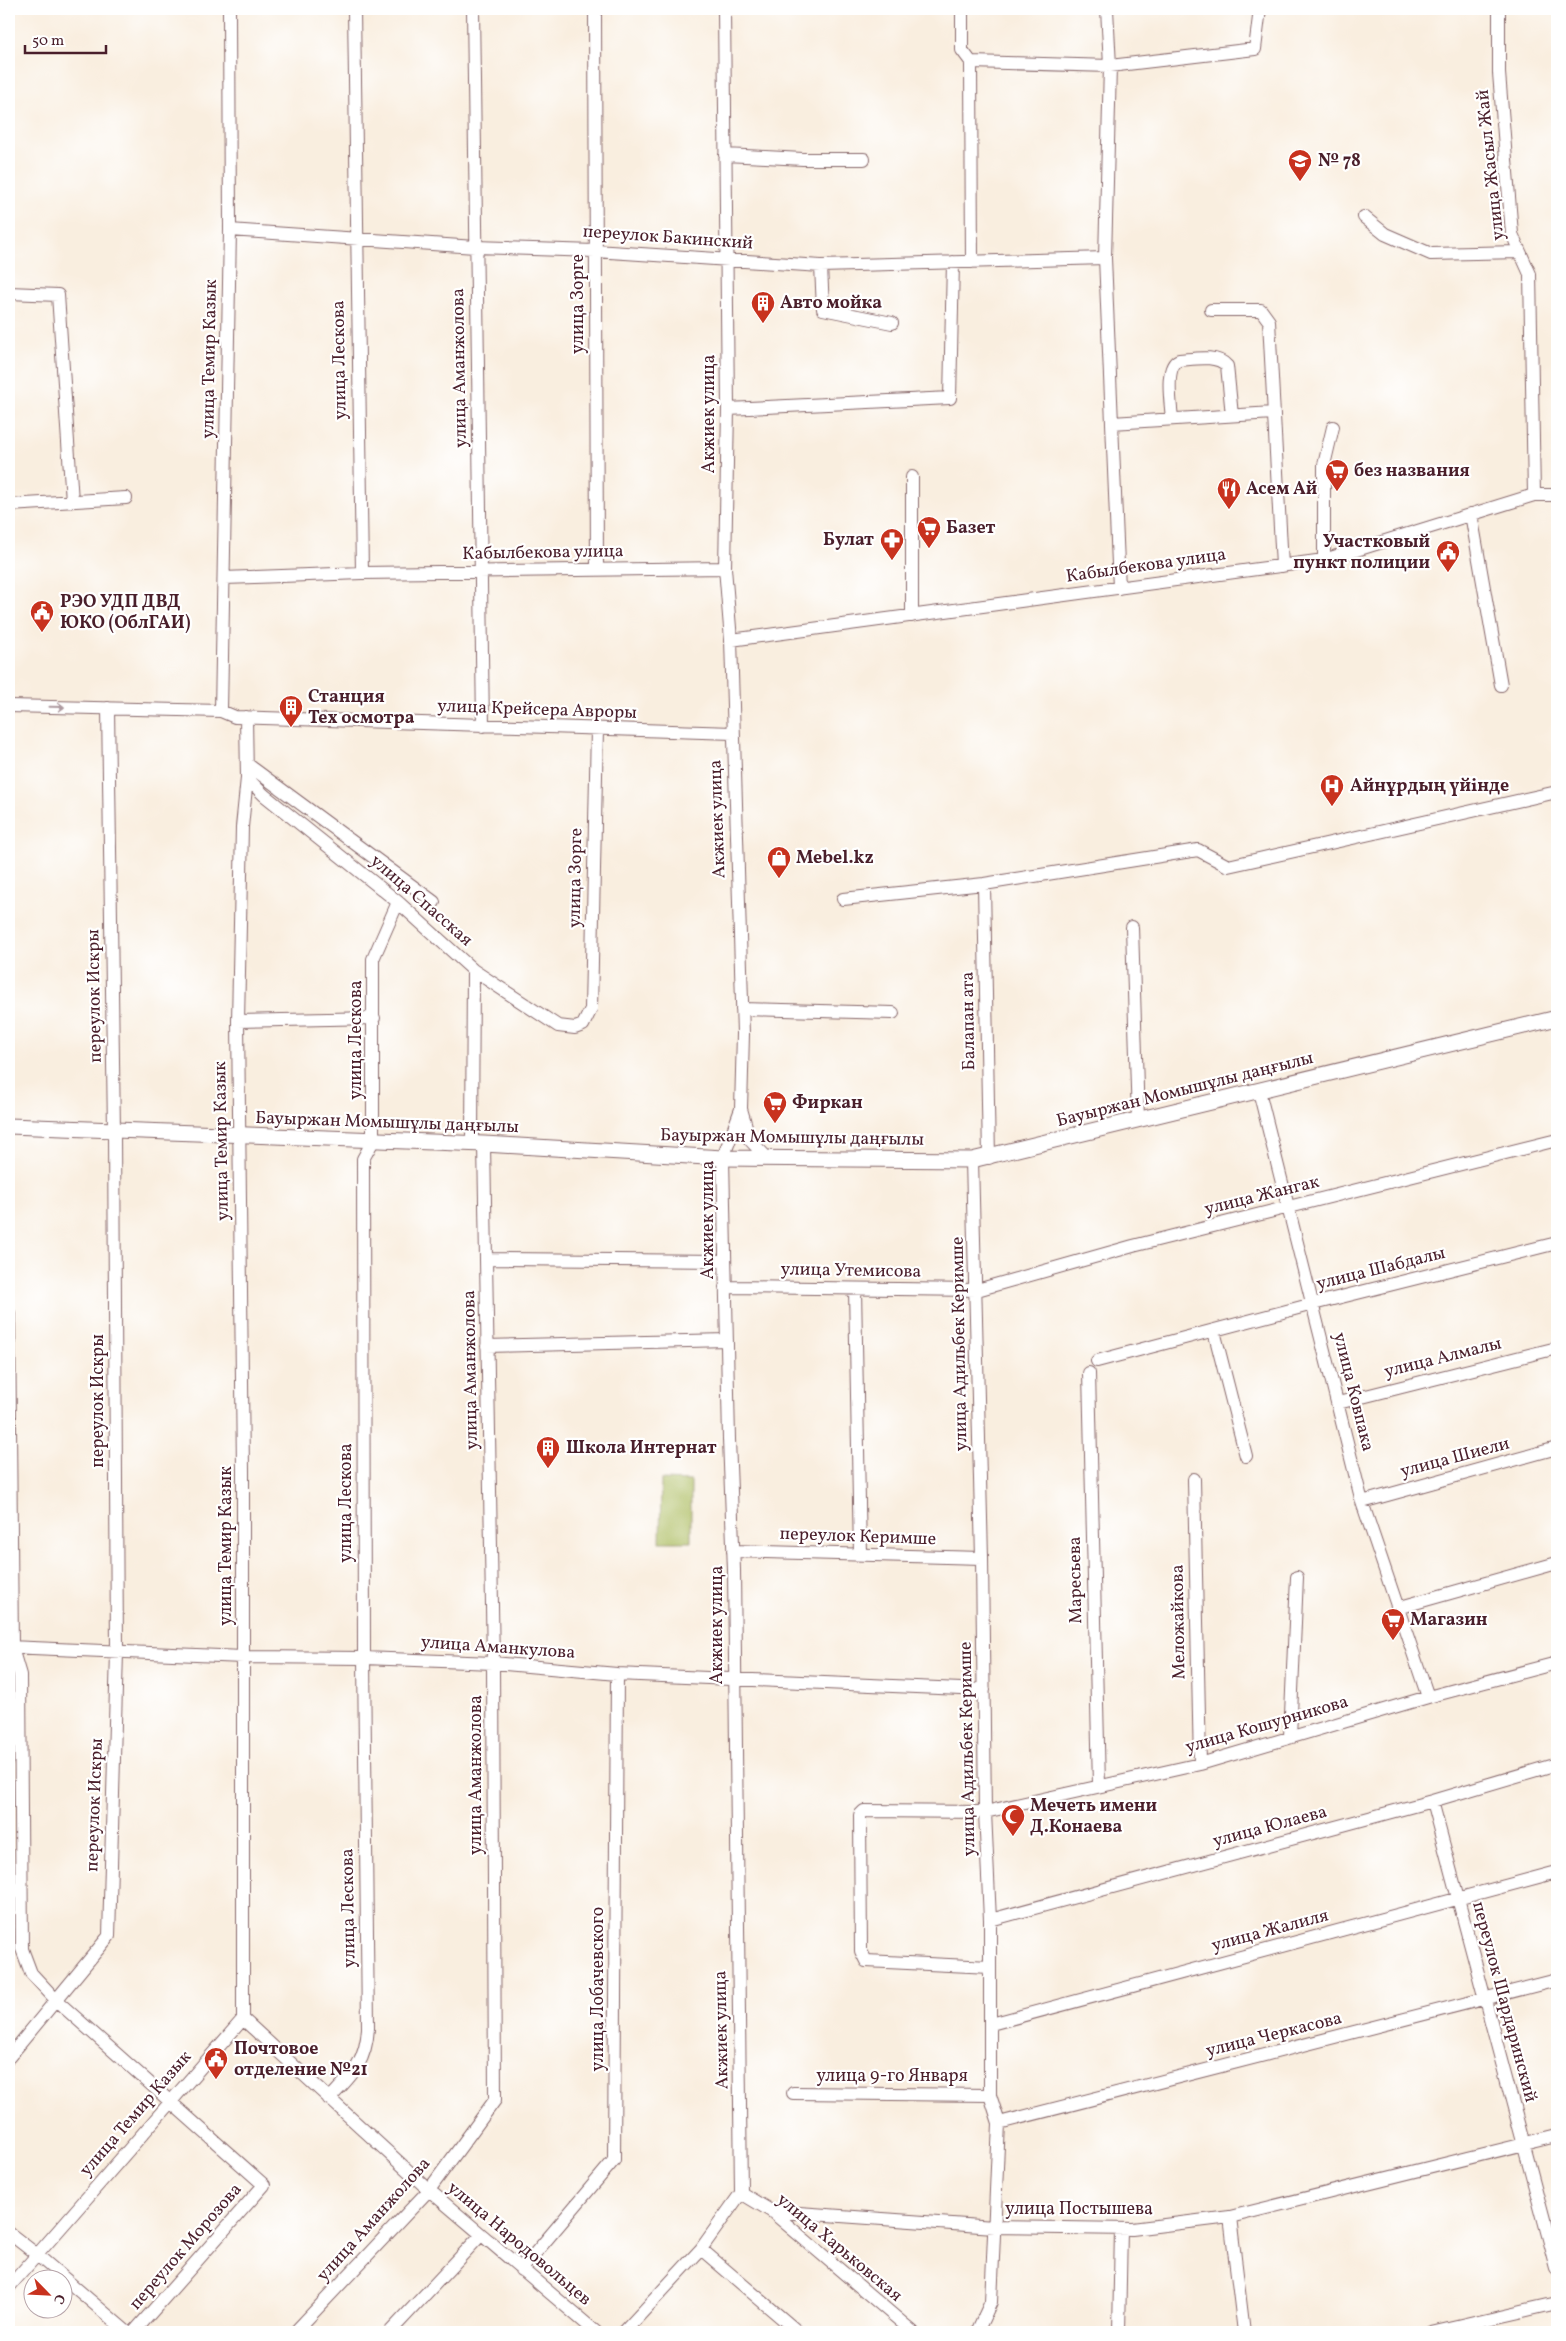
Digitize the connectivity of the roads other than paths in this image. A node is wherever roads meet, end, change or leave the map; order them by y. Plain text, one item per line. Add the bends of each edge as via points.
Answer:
1 (229, 9) edge
2 (354, 9) edge
3 (474, 9) edge
4 (595, 9) edge
5 (724, 9) edge
6 (962, 9) edge
7 (1107, 9) edge
8 (1260, 9) edge
9 (1499, 9) edge
10 (971, 62) junction
11 (1110, 66) junction
12 (725, 155) junction
13 (864, 159) dead end
14 (1364, 217) dead end
15 (230, 230) junction
16 (356, 238) junction
17 (476, 247) junction
18 (594, 251) junction
19 (1519, 252) junction
20 (1105, 258) junction
21 (726, 259) junction
22 (953, 262) junction
23 (972, 262) junction
24 (821, 266) junction
25 (9, 293) edge
26 (1211, 310) dead end
27 (892, 323) dead end
28 (728, 409) junction
29 (1274, 413) junction
30 (1232, 416) junction
31 (1172, 419) junction
32 (1112, 423) junction
33 (1333, 427) dead end
34 (912, 477) dead end
35 (1534, 495) junction
36 (1557, 495) edge
37 (126, 498) dead end
38 (72, 501) junction
39 (9, 505) edge
40 (1471, 514) junction
41 (1324, 560) junction
42 (1282, 566) junction
43 (725, 568) junction
44 (598, 570) junction
45 (480, 572) junction
46 (362, 573) junction
47 (224, 578) junction
48 (1119, 588) junction
49 (912, 616) junction
50 (731, 640) junction
51 (1501, 685) dead end
52 (9, 706) edge
53 (108, 708) junction
54 (221, 710) junction
55 (246, 717) junction
56 (483, 726) junction
57 (597, 729) junction
58 (733, 733) junction
59 (247, 764) junction
60 (247, 778) junction
61 (1557, 792) edge
62 (984, 884) junction
63 (843, 898) dead end
64 (398, 902) junction
65 (434, 902) dead end
66 (1132, 927) dead end
67 (473, 970) junction
68 (742, 1009) junction
69 (893, 1013) dead end
70 (374, 1018) junction
71 (1557, 1018) edge
72 (238, 1021) junction
73 (583, 1025) joint
74 (1259, 1091) junction
75 (741, 1109) junction
76 (1138, 1120) junction
77 (9, 1126) edge
78 (114, 1131) junction
79 (240, 1136) junction
80 (1557, 1140) edge
81 (373, 1141) junction
82 (478, 1144) junction
83 (723, 1158) junction
84 (989, 1158) junction
85 (768, 1159) junction
86 (972, 1160) junction
87 (1288, 1208) junction
88 (1557, 1244) edge
89 (488, 1258) junction
90 (725, 1261) junction
91 (725, 1287) junction
92 (855, 1289) junction
93 (977, 1290) junction
94 (1314, 1304) junction
95 (9, 1313) edge
96 (1214, 1331) junction
97 (727, 1340) junction
98 (488, 1346) junction
99 (1557, 1348) edge
100 (1097, 1361) dead end
101 (1089, 1373) dead end
102 (1338, 1403) junction
103 (1557, 1448) edge
104 (1246, 1456) dead end
105 (1194, 1479) dead end
106 (1362, 1502) junction
107 (733, 1551) junction
108 (860, 1554) junction
109 (982, 1558) junction
110 (1557, 1563) edge
111 (1297, 1578) dead end
112 (1397, 1608) junction
113 (11, 1648) edge
114 (117, 1652) junction
115 (243, 1658) junction
116 (364, 1658) junction
117 (1557, 1663) edge
118 (493, 1664) junction
119 (617, 1674) junction
120 (734, 1680) junction
121 (984, 1690) junction
122 (1428, 1697) junction
123 (1290, 1738) junction
124 (1200, 1764) junction
125 (1557, 1764) edge
126 (1099, 1786) junction
127 (1432, 1801) junction
128 (985, 1812) junction
129 (1557, 1872) edge
130 (1458, 1899) junction
131 (990, 1920) junction
132 (990, 1967) junction
133 (1557, 1980) edge
134 (1485, 2000) junction
135 (57, 2001) junction
136 (243, 2019) junction
137 (991, 2024) junction
138 (9, 2057) edge
139 (793, 2093) dead end
140 (990, 2095) junction
141 (329, 2099) junction
142 (170, 2102) junction
143 (999, 2123) junction
144 (1557, 2136) edge
145 (1524, 2145) junction
146 (429, 2190) junction
147 (741, 2193) junction
148 (771, 2211) junction
149 (1230, 2217) junction
150 (994, 2227) junction
151 (1121, 2229) junction
152 (9, 2233) edge
153 (481, 2235) junction
154 (700, 2250) junction
155 (36, 2254) junction
156 (1557, 2269) edge
157 (521, 2270) junction
158 (9, 2287) edge
159 (1557, 2303) edge
160 (1439, 2331) edge
161 (127, 2332) edge
162 (134, 2332) edge
163 (295, 2332) edge
164 (390, 2332) edge
165 (596, 2332) edge
166 (624, 2332) edge
167 (798, 2332) edge
168 (913, 2332) edge
169 (978, 2332) edge
170 (1119, 2332) edge
171 (1244, 2332) edge

1 - 15 street, улица Темир Казык
2 - 16 street, улица Лескова
3 - 17 street, улица Аманжолова
4 - 18 street, улица Зорге
5 - 12 street, Акжиек улица
6 - 10 street via 962,50
7 - 11 street
8 - 11 street via 1255,49
9 - 19 street, улица Жасыл Жай via 1499,82 1512,234
10 - 11 street
10 - 23 street
11 - 20 street
12 - 13 street
12 - 21 street, Акжиек улица
14 - 19 street via 1385,234 1431,254
15 - 16 street, переулок Бакинский
15 - 47 street, улица Темир Казык
16 - 17 street, переулок Бакинский
16 - 46 street, улица Лескова
17 - 18 street, переулок Бакинский
17 - 45 street, улица Аманжолова
18 - 21 street, переулок Бакинский
18 - 44 street, улица Зорге
19 - 35 street, улица Жасыл Жай via 1530,274
20 - 23 street, переулок Бакинский
20 - 32 street
21 - 24 street, переулок Бакинский
21 - 28 street, Акжиек улица
22 - 23 street, переулок Бакинский
22 - 24 street, переулок Бакинский
22 - 28 street via 950,398
24 - 27 street via 823,309
25 - 38 street via 58,294
26 - 29 street via 1261,310 1269,321
28 - 43 street, Акжиек улица
29 - 30 street
29 - 42 street
30 - 31 street
30 - 31 street via 1227,366 1218,359 1179,360 1170,370
31 - 32 street
32 - 48 street
33 - 41 street via 1324,465
34 - 49 street
35 - 36 street, Кабылбекова улица
35 - 40 street, Кабылбекова улица
37 - 38 street
38 - 39 street
40 - 41 street, Кабылбекова улица
40 - 51 street
41 - 42 street, Кабылбекова улица
42 - 48 street, Кабылбекова улица
43 - 44 street, Кабылбекова улица
43 - 50 street, Акжиек улица
44 - 45 street, Кабылбекова улица
45 - 46 street, Кабылбекова улица
45 - 56 street, улица Аманжолова
46 - 47 street
47 - 54 street, улица Темир Казык
48 - 49 street, Кабылбекова улица
49 - 50 street, Кабылбекова улица
50 - 58 street, Акжиек улица
52 -> 53 street, улица Крейсера Авроры
53 - 54 street, улица Крейсера Авроры
53 - 78 street, переулок Искры
54 - 55 street, улица Крейсера Авроры
55 - 56 street, улица Крейсера Авроры
55 - 59 street, улица Темир Казык
56 - 57 street, улица Крейсера Авроры
57 - 58 street, улица Крейсера Авроры
57 - 73 street, улица Зорге via 591,1009
58 - 68 street, Акжиек улица
59 - 60 street, улица Темир Казык
59 - 65 street
60 - 64 street, улица Спасская
60 - 72 street, улица Темир Казык via 242,827
61 - 62 street via 1228,866 1198,850
62 - 63 street
62 - 84 street, Балапан ата
64 - 67 street, улица Спасская
64 - 70 street, улица Лескова via 373,959
66 - 76 street
67 - 73 street, улица Спасская via 558,1026 575,1028
67 - 82 street, улица Аманжолова
68 - 69 street
68 - 75 street, Акжиек улица
70 - 72 street
70 - 81 street, улица Лескова
71 - 74 main road, Бауыржан Момышұлы даңғылы
72 - 79 street, улица Темир Казык
74 - 76 main road, Бауыржан Момышұлы даңғылы
74 - 87 street, улица Ковпака
75 - 83 street, Акжиек улица
75 - 85 street via 750,1140
76 - 84 main road, Бауыржан Момышұлы даңғылы
77 - 78 main road, Бауыржан Момышұлы даңғылы
78 - 79 main road, Бауыржан Момышұлы даңғылы
78 - 114 street, переулок Искры
79 - 81 main road, Бауыржан Момышұлы даңғылы
79 - 115 street, улица Темир Казык
80 - 87 street, улица Жангак
81 - 82 main road, Бауыржан Момышұлы даңғылы
81 - 116 street, улица Лескова via 363,1159
82 - 83 main road, Бауыржан Момышұлы даңғылы
82 - 89 street, улица Аманжолова
83 - 85 main road, Бауыржан Момышұлы даңғылы
83 - 90 street, Акжиек улица
84 - 86 main road, Бауыржан Момышұлы даңғылы
85 - 86 main road, Бауыржан Момышұлы даңғылы
86 - 93 street, улица Адильбек Керимше
87 - 93 street, улица Жангак via 1133,1246
87 - 94 street, улица Ковпака
88 - 94 street, улица Шабдалы
89 - 90 street
89 - 98 street, улица Аманжолова
90 - 91 street, Акжиек улица
91 - 92 street, улица Утемисова
91 - 97 street, Акжиек улица
92 - 93 street, улица Утемисова
92 - 108 street
93 - 109 street, улица Адильбек Керимше
94 - 96 street, улица Шабдалы
94 - 102 street, улица Ковпака
95 - 113 street
96 - 100 street, улица Шабдалы
96 - 104 street
97 - 98 street
97 - 107 street, Акжиек улица
98 - 118 street, улица Аманжолова
99 - 102 street, улица Алмалы
101 - 126 street, Маресьева
102 - 106 street, улица Ковпака
103 - 106 street, улица Шиели
105 - 124 street, Меложайкова
106 - 112 street, улица Ковпака
107 - 108 street, переулок Керимше
107 - 120 street, Акжиек улица
108 - 109 street, переулок Керимше
109 - 121 street, улица Адильбек Керимше
110 - 112 street
111 - 123 street
112 - 122 street, улица Ковпака
113 - 114 street, улица Аманкулова
113 - 135 street via 20,1675 22,1949 31,1973
114 - 115 street, улица Аманкулова
114 - 135 street, переулок Искры via 109,1936
115 - 116 street, улица Аманкулова
115 - 136 street, улица Темир Казык
116 - 118 street, улица Аманкулова
116 - 141 street, улица Лескова via 368,2036 359,2065
117 - 122 street, улица Кошурникова
118 - 119 street, улица Аманкулова
118 - 146 street, улица Аманжолова via 494,2100
119 - 120 street, улица Аманкулова
119 - 157 street, улица Лобачевского via 614,2160
120 - 121 street, улица Аманкулова
120 - 147 street, Акжиек улица
121 - 128 street, улица Адильбек Керимше
122 - 123 street, улица Кошурникова
123 - 124 street, улица Кошурникова
124 - 126 street, улица Кошурникова
125 - 127 street, улица Юлаева
126 - 128 street, улица Кошурникова
127 - 130 street, переулок Шардаринский
127 - 131 street, улица Юлаева
128 - 131 street, улица Адильбек Керимше
128 - 132 street, улица Кошурникова via 864,1811 860,1816 861,1951 866,1961
129 - 130 street, улица Жалиля
130 - 134 street, переулок Шардаринский
130 - 137 street, улица Жалиля
131 - 132 street, улица Адильбек Керимше
132 - 137 street, улица Адильбек Керимше
133 - 134 street, улица Черкасова
134 - 143 street, улица Черкасова
134 - 145 street, переулок Шардаринский
135 - 138 street, переулок Искры
135 - 142 street
136 - 141 street, улица Народовольцев
136 - 142 street, улица Темир Казык
137 - 140 street, улица Адильбек Керимше
139 - 140 street, улица 9-го Января
140 - 143 street, улица Адильбек Керимше
141 - 146 street, улица Народовольцев
142 - 155 street, улица Темир Казык
142 - 162 street, переулок Морозова via 264,2185
143 - 150 street, улица Адильбек Керимше
144 - 145 street, улица Постышева
145 - 149 street, улица Постышева
145 - 156 street, переулок Шардаринский
146 - 153 street, улица Народовольцев
146 - 163 street, улица Аманжолова
147 - 148 street, улица Харьковская
147 - 154 street
148 - 150 street, улица Постышева
148 - 168 street, улица Харьковская
149 - 151 street, улица Постышева
149 - 171 street
150 - 151 street, улица Постышева
150 - 169 street, улица Адильбек Керимше via 991,2302
151 - 170 street
152 - 155 street, переулок Морозова
153 - 157 street, улица Народовольцев
153 - 164 street
154 - 166 street
154 - 167 street
155 - 158 street, улица Темир Казык
155 - 161 street, переулок Морозова
157 - 165 street, улица Народовольцев
159 - 160 street

